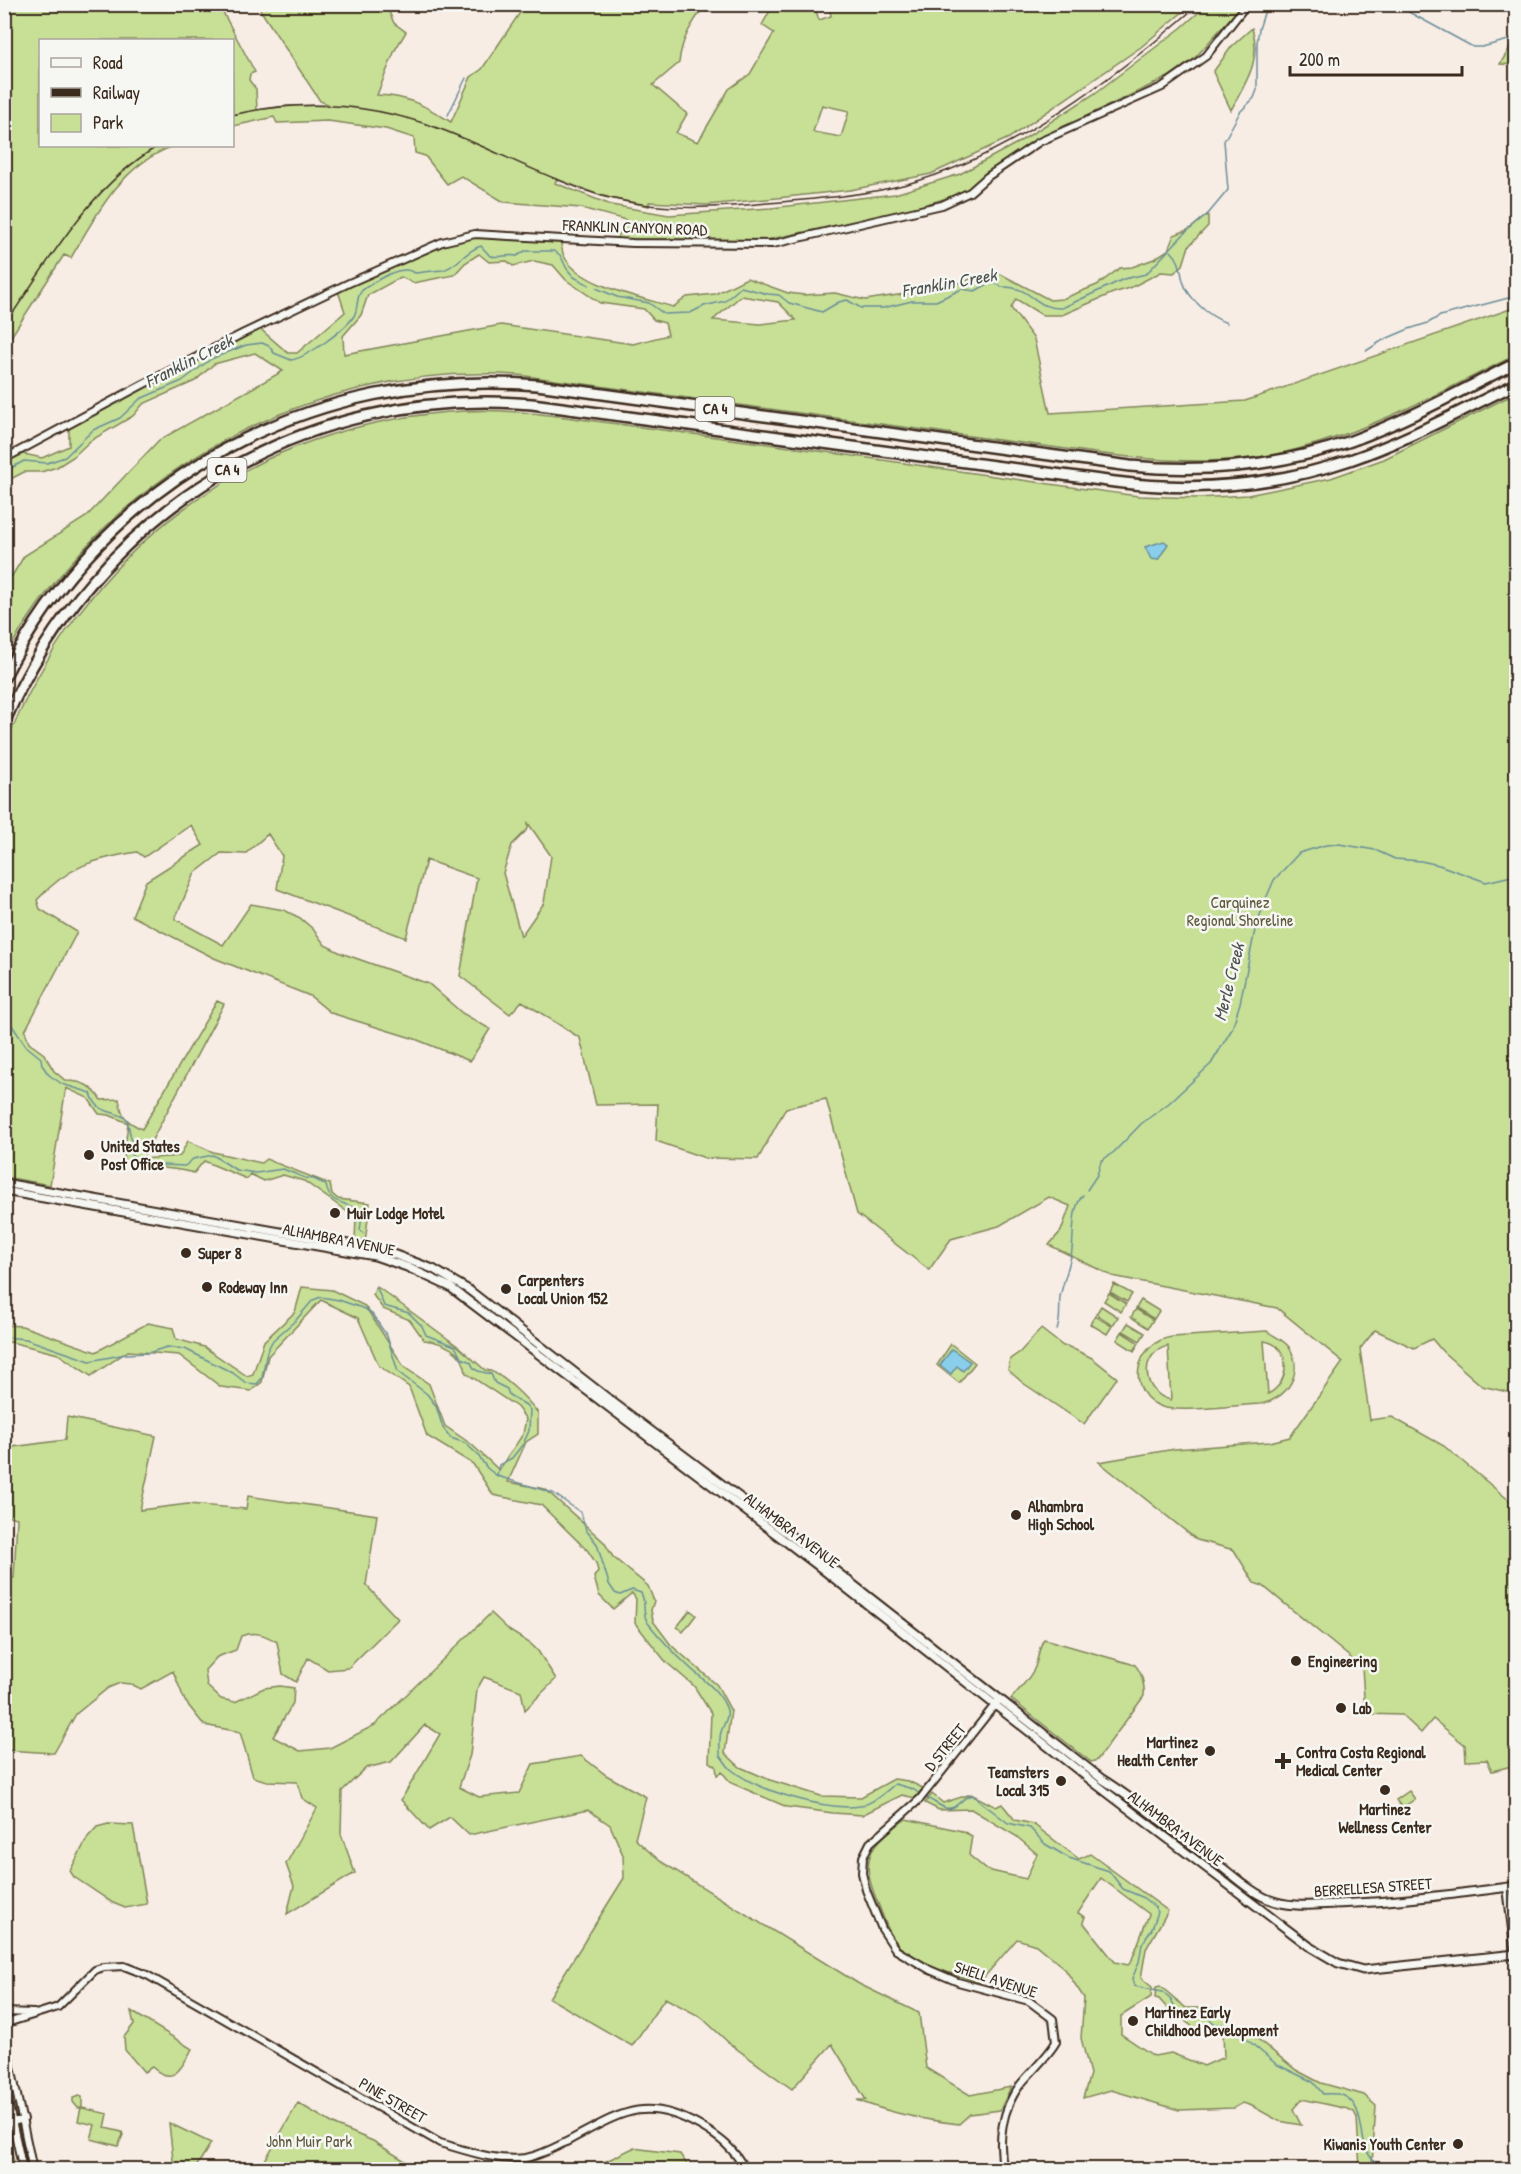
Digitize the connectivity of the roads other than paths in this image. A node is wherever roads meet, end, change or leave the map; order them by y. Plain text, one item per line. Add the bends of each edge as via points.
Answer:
1 (1247, 4) edge
2 (1516, 363) edge
3 (1516, 384) edge
4 (4, 459) edge
5 (4, 678) edge
6 (4, 723) edge
7 (4, 1183) edge
8 (4, 1191) edge
9 (998, 1702) junction
10 (910, 1810) joint
11 (1237, 1879) joint
12 (1516, 1886) edge
13 (1507, 1887) junction
14 (1516, 1954) edge
15 (1516, 1964) edge
16 (4, 2012) edge
17 (40, 2014) junction
18 (4, 2024) edge
19 (4, 2034) edge
20 (4, 2084) edge
21 (24, 2119) junction
22 (13, 2122) junction
23 (4, 2124) edge
24 (23, 2169) edge
25 (33, 2169) edge
26 (745, 2169) edge
27 (1004, 2169) edge

1 - 4 street, FRANKLIN CANYON ROAD via 1206,56 1162,87 1039,142 970,192 942,205 773,244 633,243 484,234 442,242 244,333
2 - 5 highway, CA 4 via 1395,423 1339,445 1275,461 1196,469 1130,466 537,385 457,383 378,393 326,405 264,429 161,490 110,533 74,572 34,626
3 - 6 highway, CA 4 via 1400,440 1338,464 1274,480 1195,487 1128,484 519,403 439,404 374,413 320,428 258,453 201,485 153,521 110,561 68,612 35,662
7 - 9 main road, ALHAMBRA AVENUE via 382,1250 433,1269 493,1308 824,1561
8 - 9 main road, ALHAMBRA AVENUE via 375,1256 450,1287
9 - 10 street, D STREET
9 - 11 main road, ALHAMBRA AVENUE
9 - 14 main road, ALHAMBRA AVENUE via 1277,1923 1338,1963 1363,1970
10 - 27 street, SHELL AVENUE via 870,1843 863,1857 866,1890 882,1929 896,1950 958,1982 1029,2001 1053,2019 1056,2042 1020,2085 1004,2117
11 - 13 main road, BERRELLESA STREET via 1266,1899 1296,1906 1376,1903
12 - 13 main road, BERRELLESA STREET
13 - 14 street
14 - 15 street
16 - 17 street
17 - 18 street, PINE STREET
17 - 26 street, PINE STREET via 63,2003 95,1970 124,1966 147,1975 440,2143 494,2157 525,2158 548,2152 633,2110 660,2110 716,2135 735,2152
19 - 21 street
20 - 22 street
21 - 22 street
21 - 25 street
22 - 23 street
22 - 24 street

